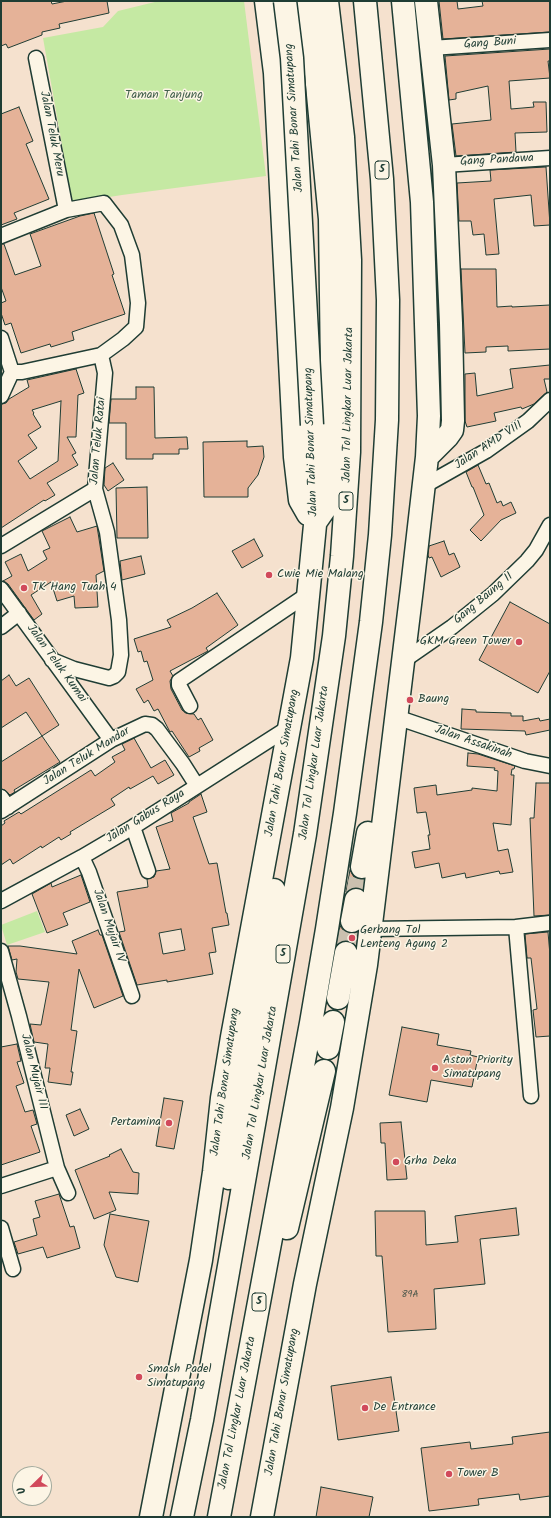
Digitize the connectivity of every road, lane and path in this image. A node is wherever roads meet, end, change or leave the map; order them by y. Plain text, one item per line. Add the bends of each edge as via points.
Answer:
1 (266, 1) edge
2 (285, 1) edge
3 (301, 1) edge
4 (306, 1) edge
5 (327, 1) edge
6 (365, 1) edge
7 (393, 1) edge
8 (403, 1) edge
9 (425, 6) edge
10 (550, 40) edge
11 (430, 48) junction
12 (36, 58) dead end
13 (275, 73) junction
14 (550, 158) edge
15 (444, 165) junction
16 (66, 210) junction
17 (1, 236) edge
18 (1, 338) edge
19 (101, 355) junction
20 (12, 372) junction
21 (1, 396) edge
22 (550, 400) edge
23 (427, 457) junction
24 (424, 486) junction
25 (95, 489) junction
26 (315, 525) junction
27 (550, 525) edge
28 (1, 546) edge
29 (1, 589) edge
30 (308, 594) junction
31 (19, 614) junction
32 (2, 625) edge
33 (302, 658) junction
34 (52, 660) junction
35 (402, 668) junction
36 (190, 706) dead end
37 (396, 717) junction
38 (288, 728) junction
39 (111, 740) junction
40 (550, 766) edge
41 (195, 782) junction
42 (3, 805) edge
43 (133, 827) junction
44 (82, 857) junction
45 (362, 867) tunnel mouth
46 (148, 871) dead end
47 (1, 901) edge
48 (359, 917) junction
49 (550, 923) edge
50 (516, 927) junction
51 (1, 951) edge
52 (346, 953) tunnel mouth
53 (132, 996) dead end
54 (338, 998) dead end
55 (333, 1022) dead end
56 (328, 1048) dead end
57 (324, 1071) dead end
58 (531, 1096) dead end
59 (57, 1168) junction
60 (1, 1186) edge
61 (68, 1193) dead end
62 (1, 1228) edge
63 (13, 1269) dead end
64 (212, 1360) junction
65 (235, 1435) junction
66 (151, 1517) edge
67 (182, 1517) edge
68 (219, 1517) edge
69 (262, 1517) edge

1 - 13 highway
2 - 26 highway, Jalan Tahi Bonar Simatupang, bridge via 292,58
3 - 13 highway
4 - 26 highway via 313,43 330,219 333,447 330,491 326,508
5 - 64 highway, Jalan Tol Lingkar Luar Jakarta / 5 via 348,194 351,311 349,452 342,556 334,636 305,834
6 - 65 highway, Jalan Tol Lingkar Luar Jakarta / 5 via 387,256 388,420 380,535 346,805 312,1015
7 - 24 highway via 407,198 413,340 414,477 416,482
8 - 23 highway, Jalan Tahi Bonar Simatupang via 422,202
9 - 11 highway
10 - 11 street, Gang Buni
11 - 15 highway
12 - 16 street, Jalan Teluk Meru
13 - 26 highway via 295,457 300,500
14 - 15 street, Gang Pandawa
15 - 23 highway via 453,421 452,430 447,437
16 - 17 street
16 - 19 street via 104,203 121,225 132,255 138,303 136,326
18 - 20 street
19 - 20 street
19 - 25 street, Jalan Teluk Ratai via 104,373
20 - 21 street
22 - 24 street, Jalan AMD VIII via 528,421 486,451
23 - 24 highway, Jalan Tahi Bonar Simatupang
24 - 35 highway, Jalan Tahi Bonar Simatupang
25 - 28 street, Jalan Teluk Ratai
25 - 34 street via 106,532 119,620 121,655 118,672 109,678
26 - 30 highway, Jalan Tahi Bonar Simatupang
27 - 35 street, Gang Baung II via 532,556 493,594
29 - 31 street, Jalan Teluk Kumai
30 - 33 highway, Jalan Tahi Bonar Simatupang
30 - 36 street via 179,680
31 - 32 street
31 - 34 street, Jalan Teluk Kumai
33 - 38 highway, Jalan Tahi Bonar Simatupang
33 - 64 highway via 306,671 306,707 246,1050 206,1328
34 - 39 street, Jalan Teluk Kumai
35 - 37 highway, Jalan Tahi Bonar Simatupang
35 - 45 highway via 383,714
37 - 40 street, Jalan Assakinah via 525,761
37 - 48 highway, Jalan Tahi Bonar Simatupang
38 - 41 street, Jalan Gabus Raya
38 - 66 highway, Jalan Tahi Bonar Simatupang via 222,1098 201,1260
39 - 41 street, Jalan Teluk Mandar via 145,724 152,725 157,728
39 - 42 street, Jalan Teluk Mandar
41 - 43 street, Jalan Gabus Raya
43 - 44 street, Jalan Gabus Raya
43 - 46 street
44 - 47 street, Jalan Gabus Raya
44 - 53 street, Jalan Mujair IV
48 - 50 street
48 - 69 highway, Jalan Tahi Bonar Simatupang via 342,1108 305,1284
49 - 50 street
50 - 58 street
51 - 59 street, Jalan Mujair III
52 - 54 highway
55 - 56 highway
57 - 65 highway via 286,1231 250,1412 245,1426
59 - 60 street
59 - 61 street, Jalan Mujair III
62 - 63 street
64 - 67 highway, Jalan Tol Lingkar Luar Jakarta / 5
65 - 68 highway, Jalan Tol Lingkar Luar Jakarta / 5

